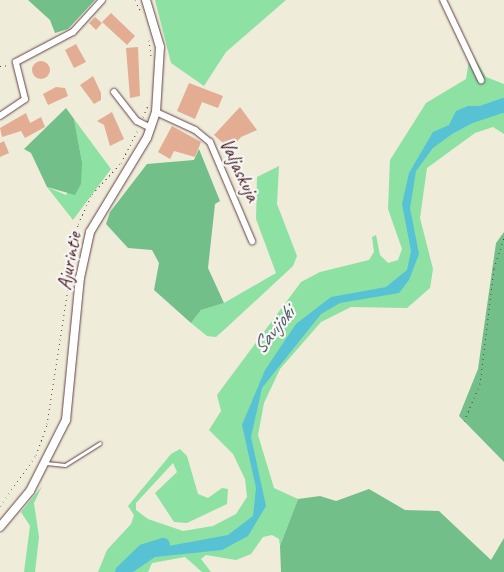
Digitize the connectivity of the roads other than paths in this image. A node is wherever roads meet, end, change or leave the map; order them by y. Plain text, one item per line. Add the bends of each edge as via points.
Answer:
1 (102, 0) edge
2 (146, 0) edge
3 (443, 0) edge
4 (481, 80) dead end
5 (114, 92) dead end
6 (156, 112) junction
7 (0, 116) edge
8 (151, 128) junction
9 (252, 241) dead end
10 (100, 443) dead end
11 (46, 463) junction
12 (0, 527) edge

1 - 7 street via 73,32 15,65 25,99
2 - 6 street, Ajurintie via 160,48
3 - 4 street
5 - 8 street via 137,121
6 - 8 street, Ajurintie
6 - 9 street, Valjaskuja via 196,130 210,142
8 - 11 street, Ajurintie via 90,232 80,278 66,420
10 - 11 lane via 65,465
11 - 12 street, Ajurintie via 30,491

